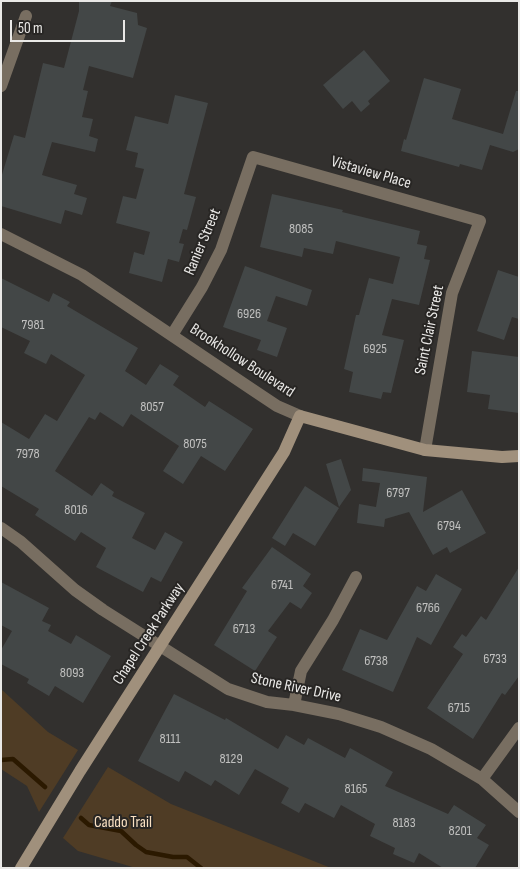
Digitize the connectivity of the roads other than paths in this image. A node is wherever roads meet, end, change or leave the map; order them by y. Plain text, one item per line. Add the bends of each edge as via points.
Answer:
1 (26, 16) dead end
2 (1, 86) edge
3 (253, 157) joint
4 (480, 221) joint
5 (1, 234) edge
6 (172, 335) junction
7 (300, 416) junction
8 (425, 450) junction
9 (519, 456) edge
10 (1, 528) edge
11 (356, 577) dead end
12 (160, 647) junction
13 (294, 705) junction
14 (519, 728) edge
15 (482, 779) junction
16 (519, 812) edge
17 (20, 868) edge

1 - 2 street
3 - 4 street, Vistaview Place
3 - 6 street, Ranier Street via 222,250
4 - 8 street, Saint Clair Street via 452,293
5 - 6 street, Brookhollow Boulevard via 82,275
6 - 7 street, Brookhollow Boulevard via 277,406
7 - 8 street, Brookhollow Boulevard
7 - 12 street, Chapel Creek Parkway via 284,452
8 - 9 street, Brookhollow Boulevard
10 - 12 street, Stone River Drive via 22,542 74,590
11 - 13 street via 301,671
12 - 13 street, Stone River Drive via 228,689 268,702
12 - 17 street, Chapel Creek Parkway
13 - 15 street, Stone River Drive via 381,727 431,749
14 - 15 street
15 - 16 street, Stone River Drive

